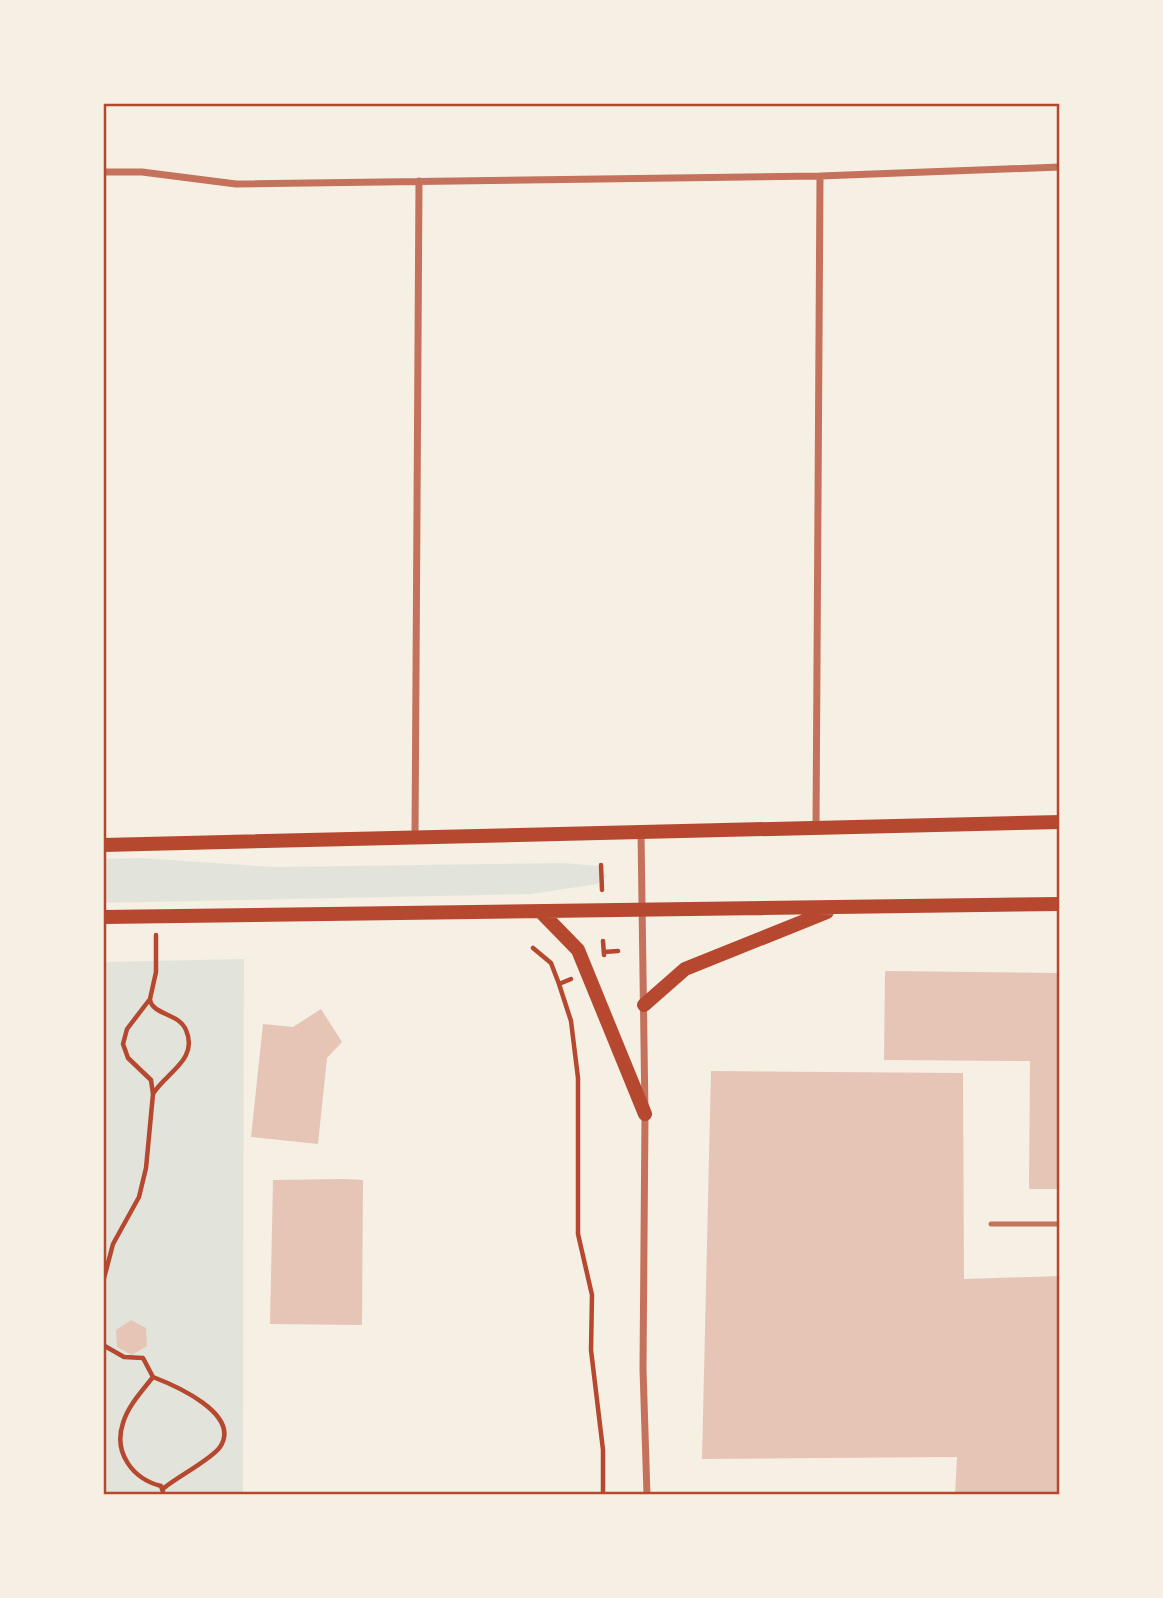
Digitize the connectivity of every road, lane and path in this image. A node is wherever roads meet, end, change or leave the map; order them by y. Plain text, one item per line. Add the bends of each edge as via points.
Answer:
1 (1060, 167) edge
2 (103, 173) edge
3 (820, 176) junction
4 (419, 181) junction
5 (1060, 822) edge
6 (816, 827) junction
7 (641, 832) junction
8 (415, 836) junction
9 (103, 845) edge
10 (601, 865) dead end
11 (602, 891) dead end
12 (1060, 904) edge
13 (835, 908) junction
14 (643, 912) junction
15 (542, 913) junction
16 (155, 916) junction
17 (103, 917) edge
18 (533, 948) dead end
19 (618, 951) dead end
20 (604, 952) dead end
21 (580, 976) dead end
22 (559, 984) junction
23 (150, 999) junction
24 (644, 1005) junction
25 (153, 1094) junction
26 (645, 1114) junction
27 (991, 1224) dead end
28 (1060, 1224) edge
29 (103, 1282) edge
30 (103, 1345) edge
31 (153, 1377) junction
32 (164, 1492) edge
33 (603, 1495) edge
34 (647, 1495) edge

1 - 3 street
2 - 4 street via 142,172 236,184
3 - 4 street
3 - 6 street
4 - 8 street
5 - 6 main road
6 - 7 main road
7 - 8 main road
7 - 14 street
8 - 9 main road
10 - 11 path
12 - 13 main road
13 - 14 main road
13 - 24 main road via 694,965
14 - 15 main road
14 - 24 street
15 - 16 main road
15 - 26 main road via 578,950
16 - 17 main road
16 - 23 path via 156,972
18 - 22 path via 551,963
19 - 20 path
21 - 22 path
22 - 33 path via 572,1021 578,1078 578,1234 592,1295 591,1350 603,1450
23 - 25 path via 127,1029 123,1044 128,1058 151,1080
23 - 25 path via 154,1009 179,1020 188,1036 183,1064 166,1076
24 - 26 street
25 - 29 path via 144,1182 113,1244
26 - 34 street
27 - 28 lane
30 - 31 path via 124,1357 143,1358
31 - 32 path via 123,1422 121,1446 138,1477
31 - 32 path via 208,1406 223,1437 213,1455

